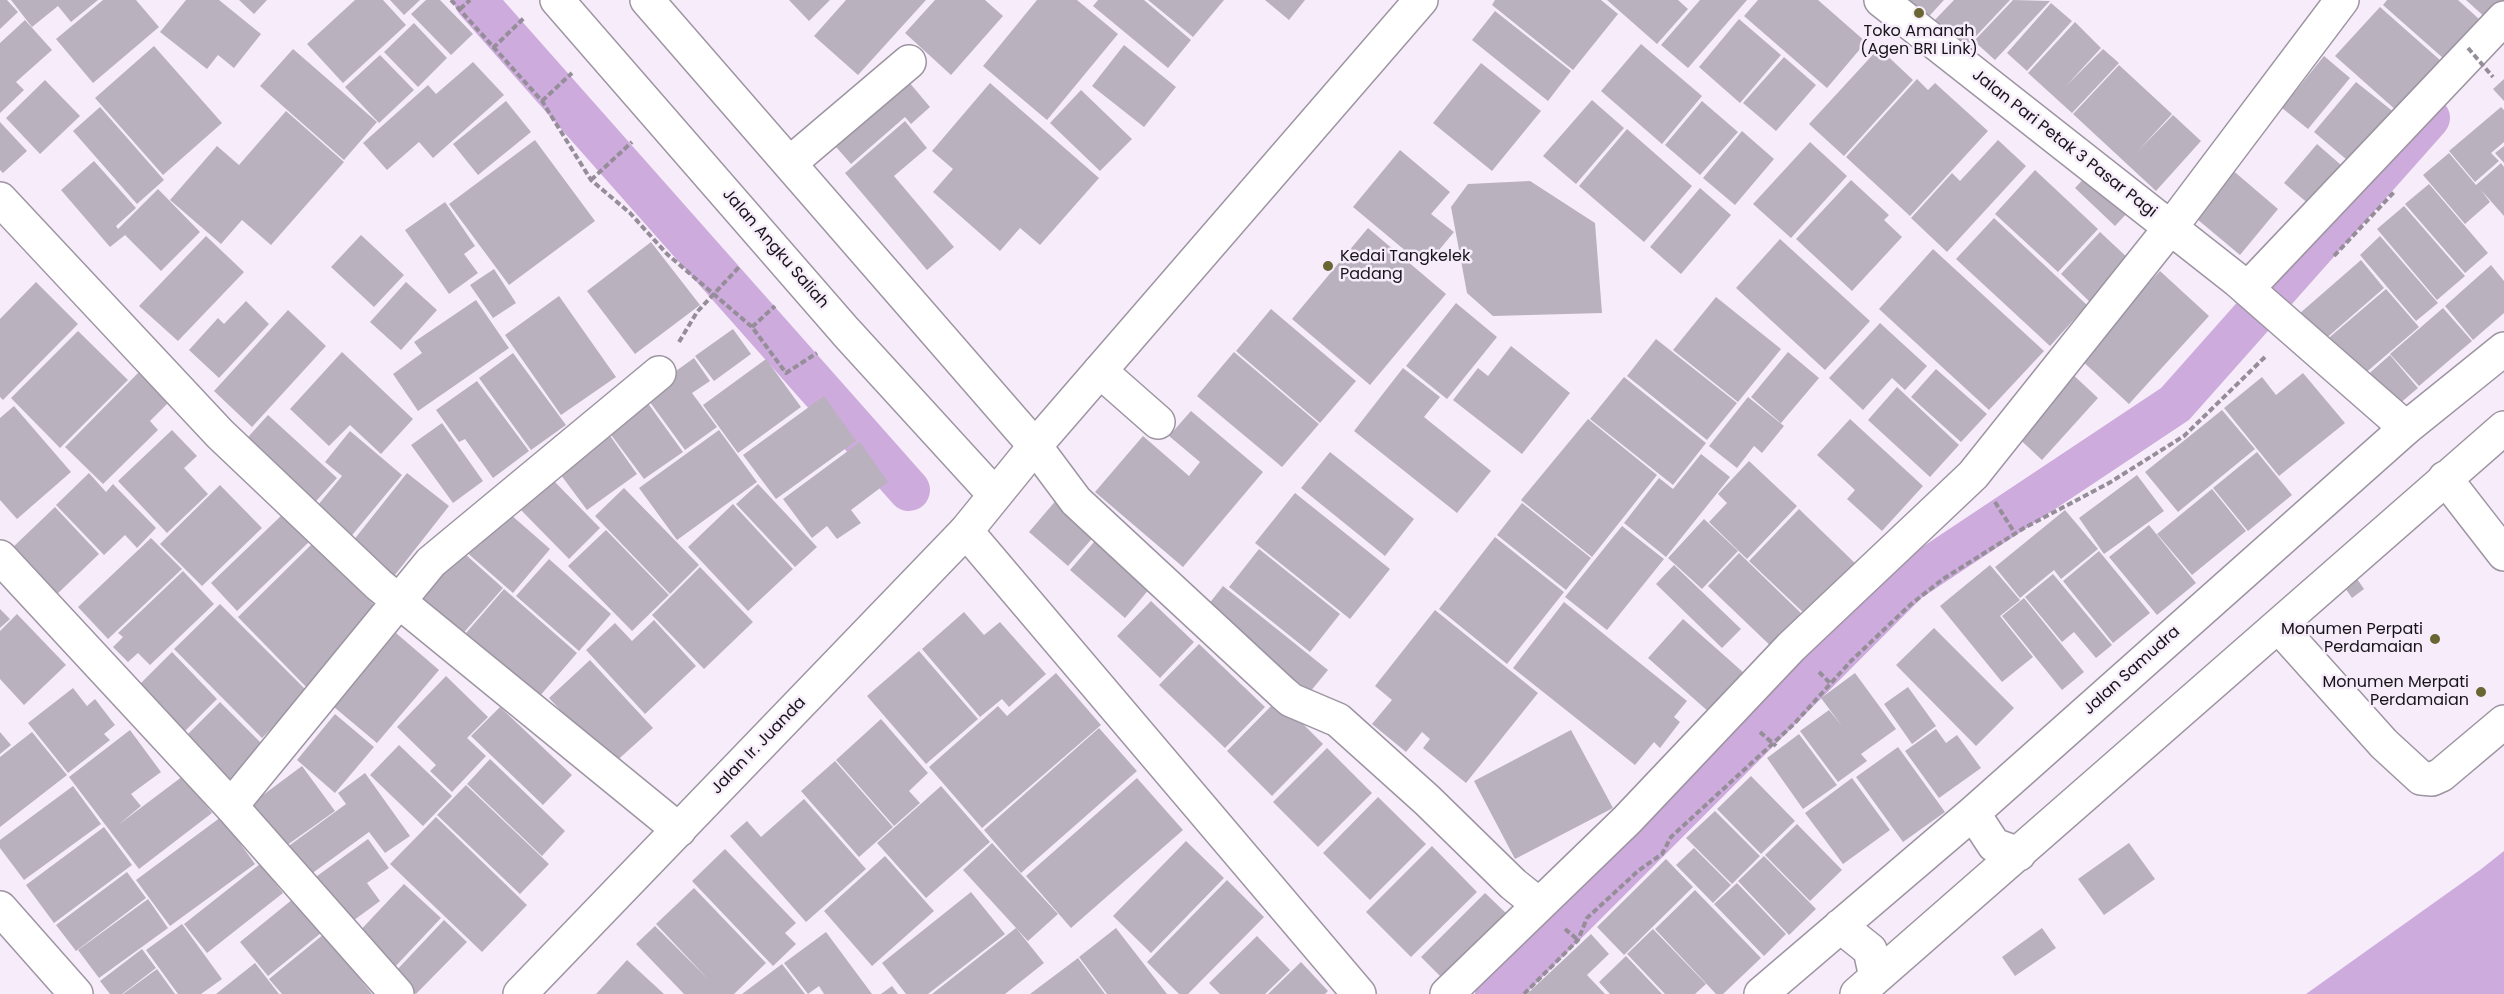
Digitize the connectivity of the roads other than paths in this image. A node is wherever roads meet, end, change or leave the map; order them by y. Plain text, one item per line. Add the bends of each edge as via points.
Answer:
1 (557, 0) edge
2 (647, 0) edge
3 (1421, 0) edge
4 (1881, 0) edge
5 (2342, 0) edge
6 (2504, 18) edge
7 (909, 62) dead end
8 (790, 163) junction
9 (0, 200) edge
10 (2171, 227) junction
11 (2247, 289) junction
12 (2504, 349) edge
13 (1100, 370) junction
14 (659, 373) road end
15 (1158, 422) dead end
16 (2406, 428) junction
17 (2504, 428) edge
18 (1035, 446) junction
19 (2445, 478) junction
20 (995, 495) junction
21 (966, 531) junction
22 (2504, 554) edge
23 (0, 557) edge
24 (400, 603) junction
25 (2279, 627) junction
26 (2504, 722) edge
27 (231, 806) junction
28 (1973, 813) junction
29 (679, 830) junction
30 (2019, 854) junction
31 (1538, 904) junction
32 (0, 908) edge
33 (1840, 926) junction
34 (1866, 986) edge
35 (76, 994) edge
36 (397, 994) edge
37 (520, 994) edge
38 (1359, 994) edge
39 (1447, 994) edge
40 (1761, 994) edge

1 - 20 street, Jalan Angku Saliah via 825,308
2 - 8 street
3 - 13 street, Jalan Ir. Juanda
4 - 10 street, Jalan Pari Petak 3 Pasar Pagi
5 - 10 street
6 - 11 street
7 - 8 street
8 - 18 street
9 - 24 street via 220,434
10 - 11 street, Jalan Pari Petak 3 Pasar Pagi
10 - 31 street via 1972,475 1791,647 1627,820
11 - 16 street, Jalan Pari Petak 3 Pasar Pagi
12 - 16 street, Jalan Samudra
13 - 15 street
13 - 18 street, Jalan Ir. Juanda
14 - 24 street via 431,562
16 - 28 street, Jalan Samudra
17 - 19 street
18 - 20 street, Jalan Ir. Juanda
18 - 31 street via 1076,501 1283,693 1338,720
19 - 22 street
19 - 25 street
20 - 21 street, Jalan Ir. Juanda
21 - 29 street, Jalan Ir. Juanda
21 - 38 street
23 - 27 street
24 - 27 street
24 - 29 street
25 - 26 street via 2384,744 2421,778 2441,775
25 - 30 street
27 - 36 street
28 - 30 street via 1994,845
28 - 33 street, Jalan Samudra
29 - 37 street, Jalan Ir. Juanda
30 - 34 street
31 - 39 street
32 - 35 street
33 - 34 street via 1870,950
33 - 40 street, Jalan Samudra

